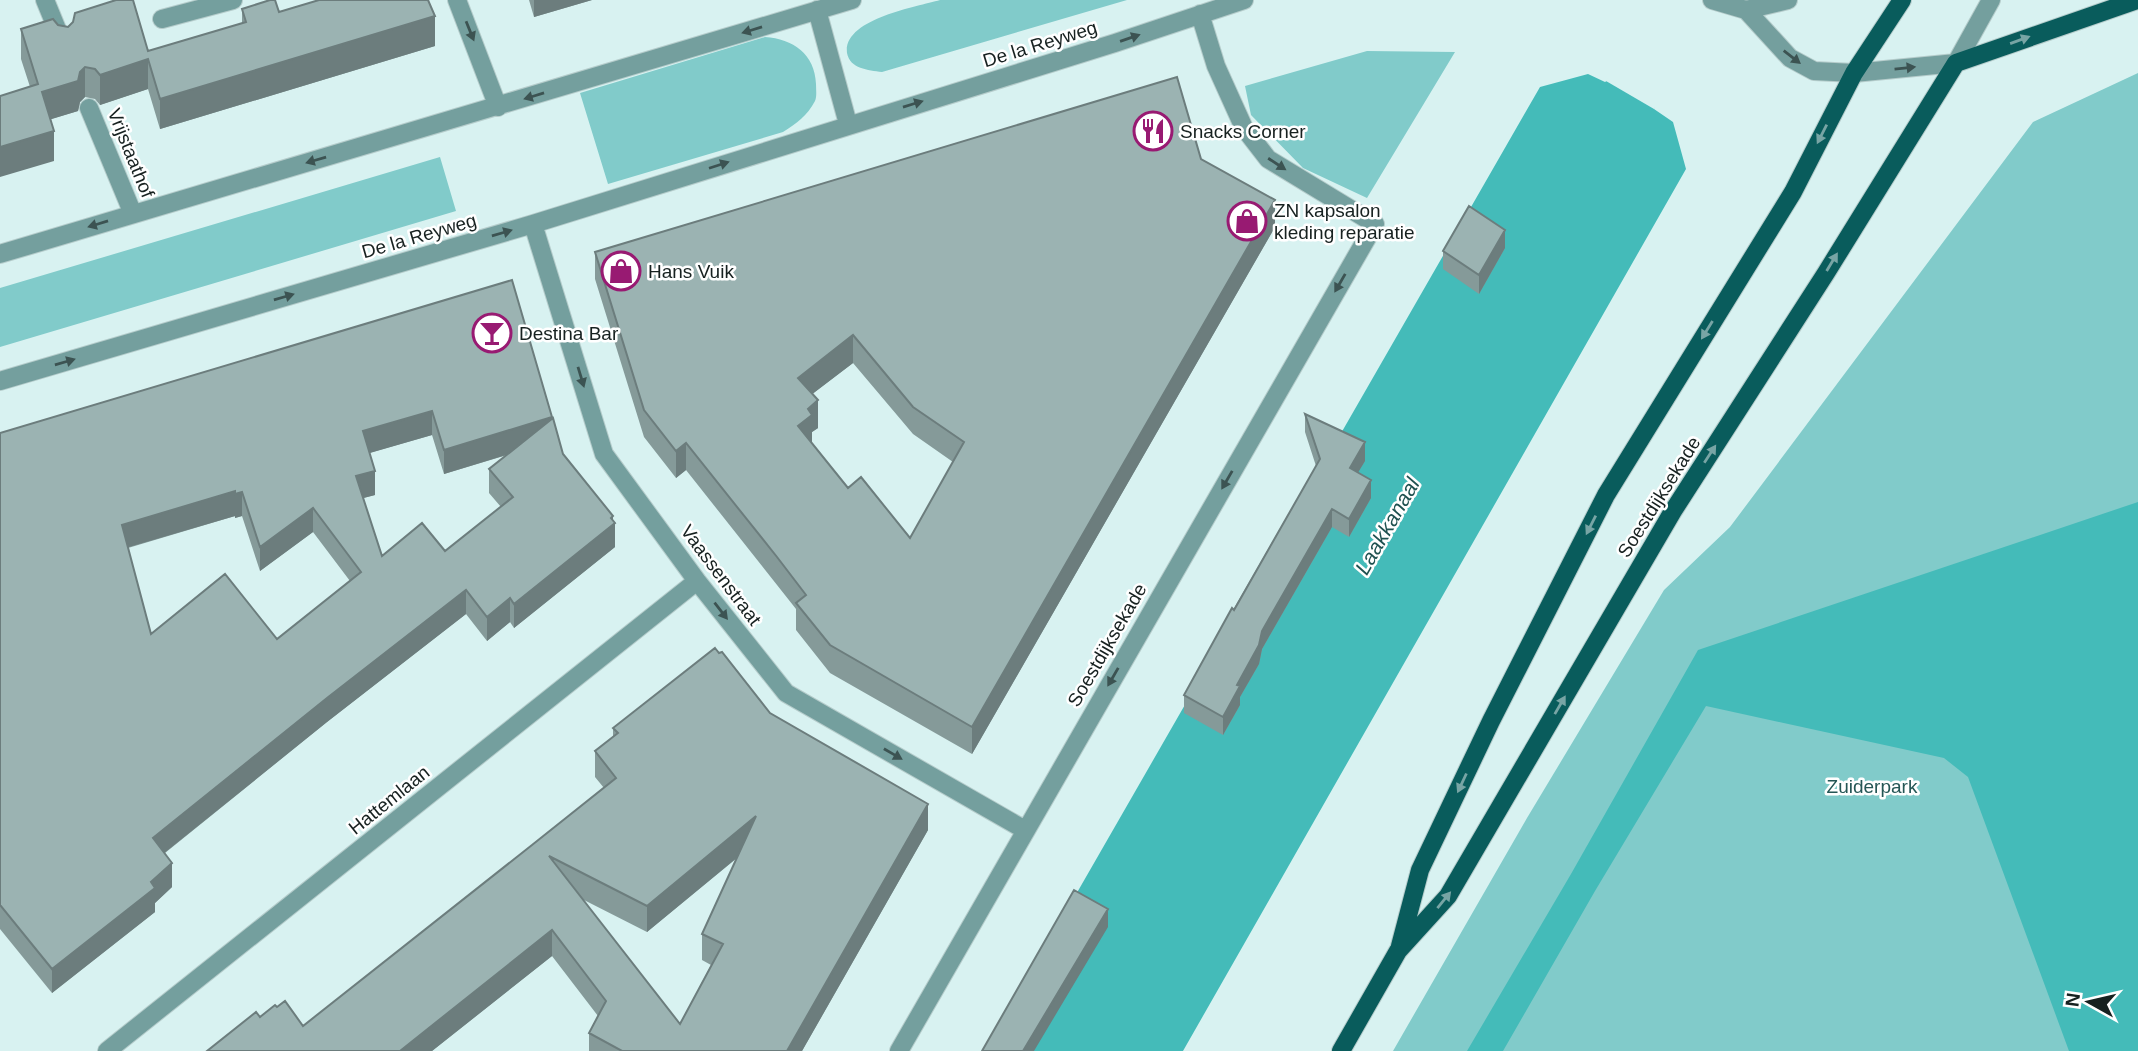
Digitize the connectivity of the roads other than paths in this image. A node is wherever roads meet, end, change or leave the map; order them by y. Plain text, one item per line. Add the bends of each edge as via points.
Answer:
1 (45, 0) edge
2 (233, 0) edge
3 (457, 0) edge
4 (852, 0) edge
5 (1244, 0) edge
6 (1788, 0) edge
7 (1902, 0) edge
8 (1991, 0) edge
9 (2137, 0) edge
10 (1715, 1) edge
11 (817, 10) junction
12 (1746, 10) junction
13 (1200, 14) junction
14 (162, 19) dead end
15 (64, 46) edge
16 (1956, 63) junction
17 (1854, 73) junction
18 (498, 107) junction
19 (89, 108) dead end
20 (848, 124) junction
21 (133, 214) junction
22 (533, 224) junction
23 (0, 254) edge
24 (0, 381) edge
25 (697, 581) junction
26 (1025, 830) junction
27 (1398, 951) junction
28 (107, 1051) edge
29 (899, 1051) edge
30 (1341, 1051) edge

1 - 15 street
2 - 14 street
3 -> 18 street
4 - 11 street
5 - 13 street, De la Reyweg
6 - 12 street
7 - 17 main road, Soestdijksekade
8 - 16 street
16 -> 9 main road
10 - 12 street
11 -> 18 street
11 - 20 street
12 -> 17 street via 1790,58 1814,71
20 -> 13 street, De la Reyweg
13 -> 26 street, Soestdijksekade via 1216,66 1244,128 1268,159 1375,224
17 -> 16 street
27 -> 16 main road, Soestdijksekade via 1448,896 1673,512
17 -> 27 main road, Soestdijksekade via 1793,192 1606,495 1420,870
18 -> 21 street
19 - 21 street, Vrijstaathof
22 -> 20 street, De la Reyweg
21 -> 23 street
24 -> 22 street, De la Reyweg
22 -> 25 street, Vaassenstraat via 604,454
25 -> 26 street, Vaassenstraat via 786,693
25 - 28 street, Hattemlaan
26 - 29 street, Soestdijksekade
27 - 30 main road, Soestdijksekade

